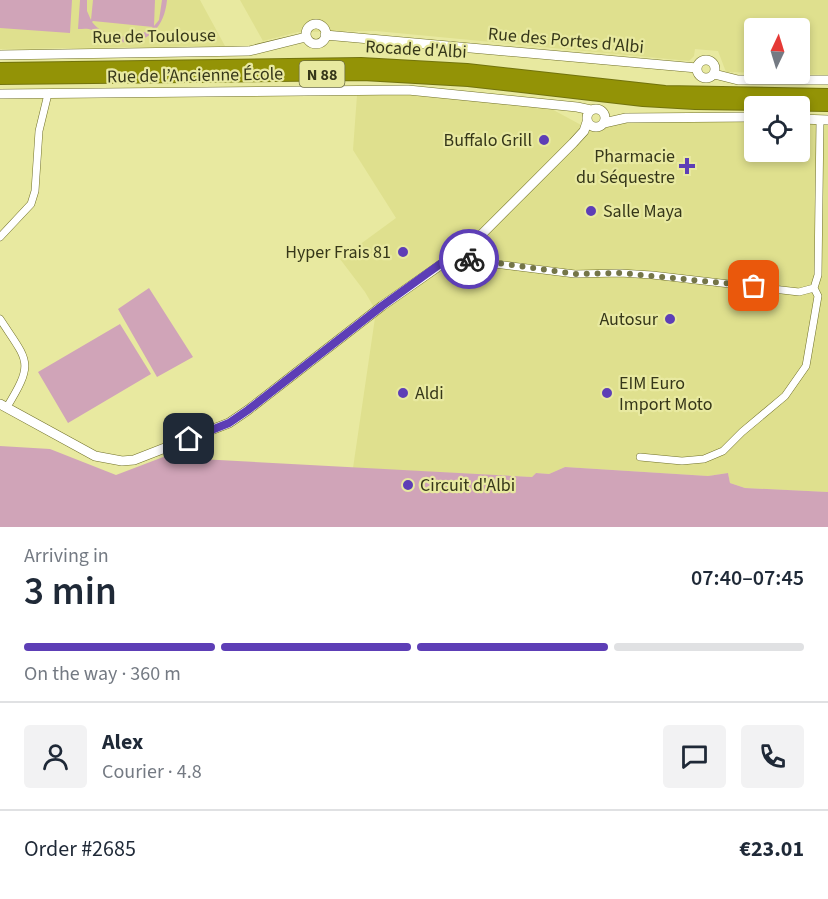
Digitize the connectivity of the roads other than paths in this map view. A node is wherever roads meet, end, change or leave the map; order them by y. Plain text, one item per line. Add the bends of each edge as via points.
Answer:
1 (325, 35) junction
2 (306, 37) junction
3 (0, 55) edge
4 (697, 68) junction
5 (0, 69) edge
6 (714, 74) junction
7 (0, 78) edge
8 (828, 80) edge
9 (828, 93) edge
10 (0, 94) edge
11 (48, 94) junction
12 (824, 105) edge
13 (602, 111) junction
14 (744, 117) edge
15 (626, 118) junction
16 (824, 120) edge
17 (588, 122) junction
18 (604, 123) junction
19 (0, 237) edge
20 (460, 251) junction
21 (814, 288) junction
22 (0, 319) edge
23 (3, 406) edge
24 (640, 457) dead end

1 - 2 street via 317,44
1 - 2 street via 323,28 315,25 307,29
1 - 4 street, Rue des Portes d'Albi
2 - 3 street, Rue de Toulouse via 249,51
4 - 6 street via 703,78
4 - 6 street via 701,61 710,60 716,66
5 - 9 highway, Rocade d'Albi / N 88 via 415,66 665,92
6 - 8 street via 738,81
7 - 12 highway, Rocade d'Albi / N 88 via 363,74 468,80 643,100
10 - 11 street, Rue de l’Ancienne École
11 - 17 street, Rue de l’Ancienne École via 408,90 569,107
11 - 19 street via 39,131 31,204
13 - 15 street, Rue de l’Ancienne École
13 - 17 street, Rue de l’Ancienne École via 596,109
13 - 18 street
14 - 15 street
15 - 18 street
16 - 21 street via 818,275
17 - 18 street via 600,127
17 - 20 street via 501,217
20 - 21 street via 466,259 479,262 575,274 652,275 799,291
20 - 23 street via 229,423 135,460 95,456
21 - 24 street via 818,296 807,366 785,396 723,451 704,459
22 - 23 street via 25,359 26,370

